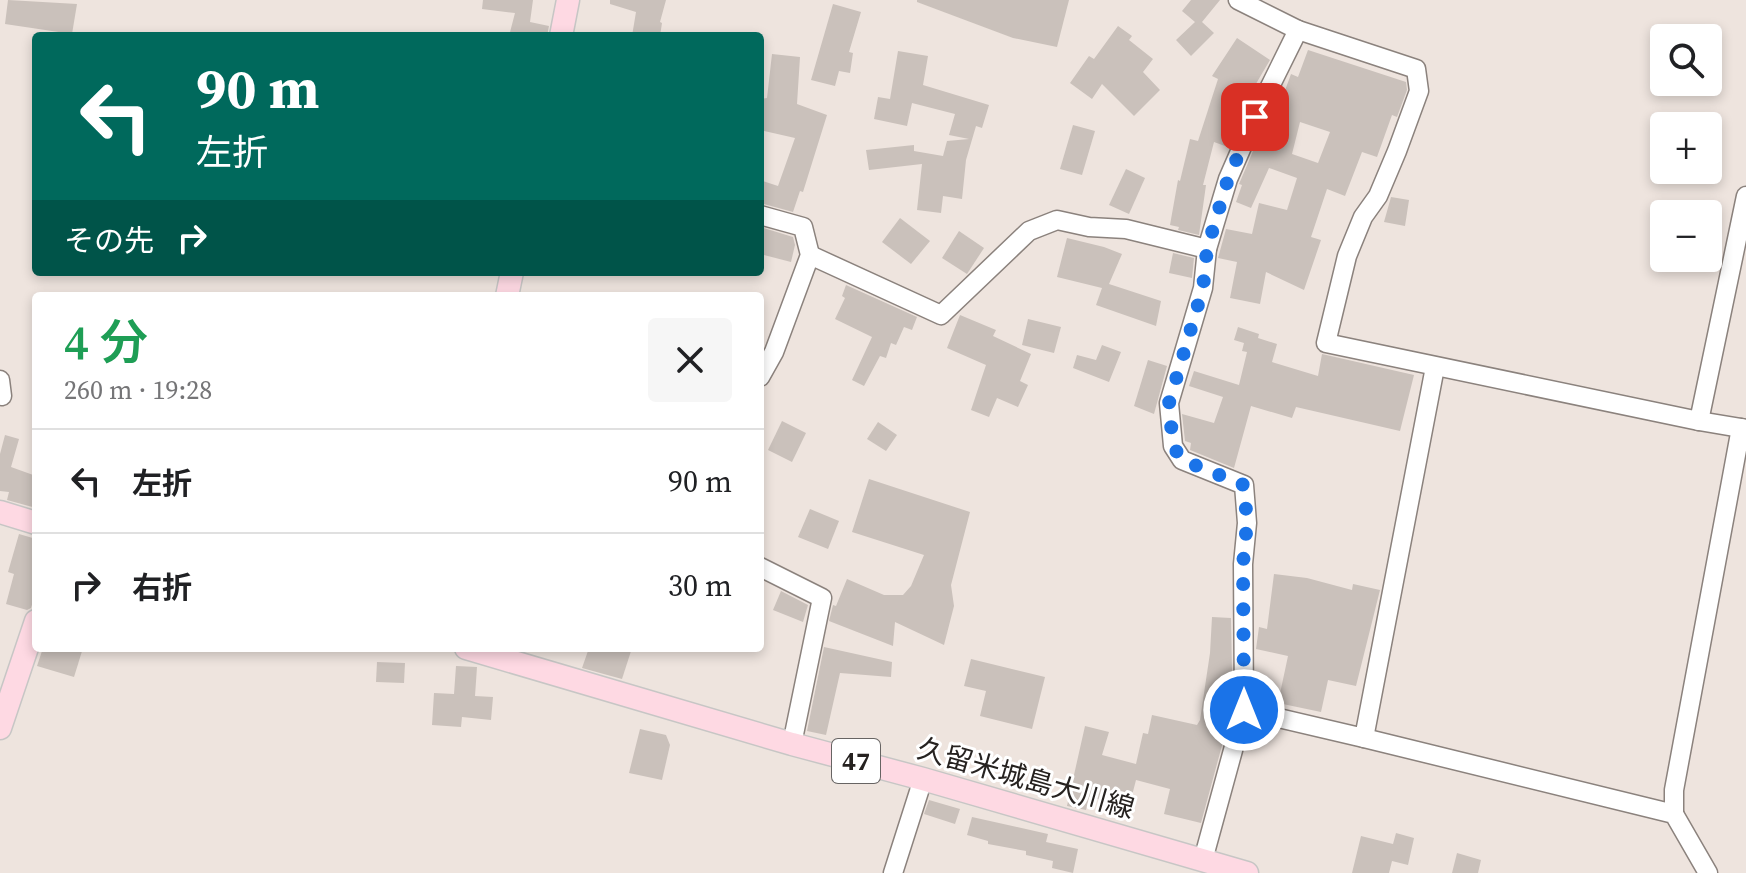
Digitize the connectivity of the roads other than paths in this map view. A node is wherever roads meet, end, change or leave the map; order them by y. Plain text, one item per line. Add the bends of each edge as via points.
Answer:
1 (568, 0) edge
2 (1238, 0) edge
3 (1298, 30) junction
4 (562, 32) edge
5 (1746, 196) edge
6 (764, 216) edge
7 (1207, 249) junction
8 (810, 255) junction
9 (1435, 367) junction
10 (764, 370) edge
11 (1699, 421) junction
12 (1743, 428) edge
13 (0, 512) edge
14 (32, 522) edge
15 (764, 569) edge
16 (32, 633) edge
17 (480, 652) edge
18 (1244, 710) junction
19 (0, 728) edge
20 (1364, 738) junction
21 (792, 744) junction
22 (923, 779) junction
23 (1674, 814) junction
24 (1203, 860) junction
25 (893, 873) edge
26 (1247, 873) edge
27 (1708, 873) edge

1 - 4 main road
2 - 3 street
3 - 7 street via 1228,179
3 - 9 street via 1416,69 1419,91 1378,196 1347,256 1326,343
5 - 11 street
6 - 8 street via 803,227
7 - 8 street via 1126,229 1057,220 1029,231 941,315
7 - 18 street via 1203,288 1169,403 1173,446 1182,460 1244,485
8 - 10 street
9 - 11 street
9 - 20 street
11 - 12 street
12 - 23 street via 1674,790
13 - 14 main road
15 - 21 street via 822,598
16 - 19 main road
17 - 21 main road, 久留米城島大川線 / 47
18 - 20 street
18 - 24 street
20 - 23 street
21 - 22 main road, 久留米城島大川線 / 47
22 - 24 main road, 久留米城島大川線 / 47
22 - 25 street
23 - 27 street
24 - 26 main road, 久留米城島大川線 / 47

